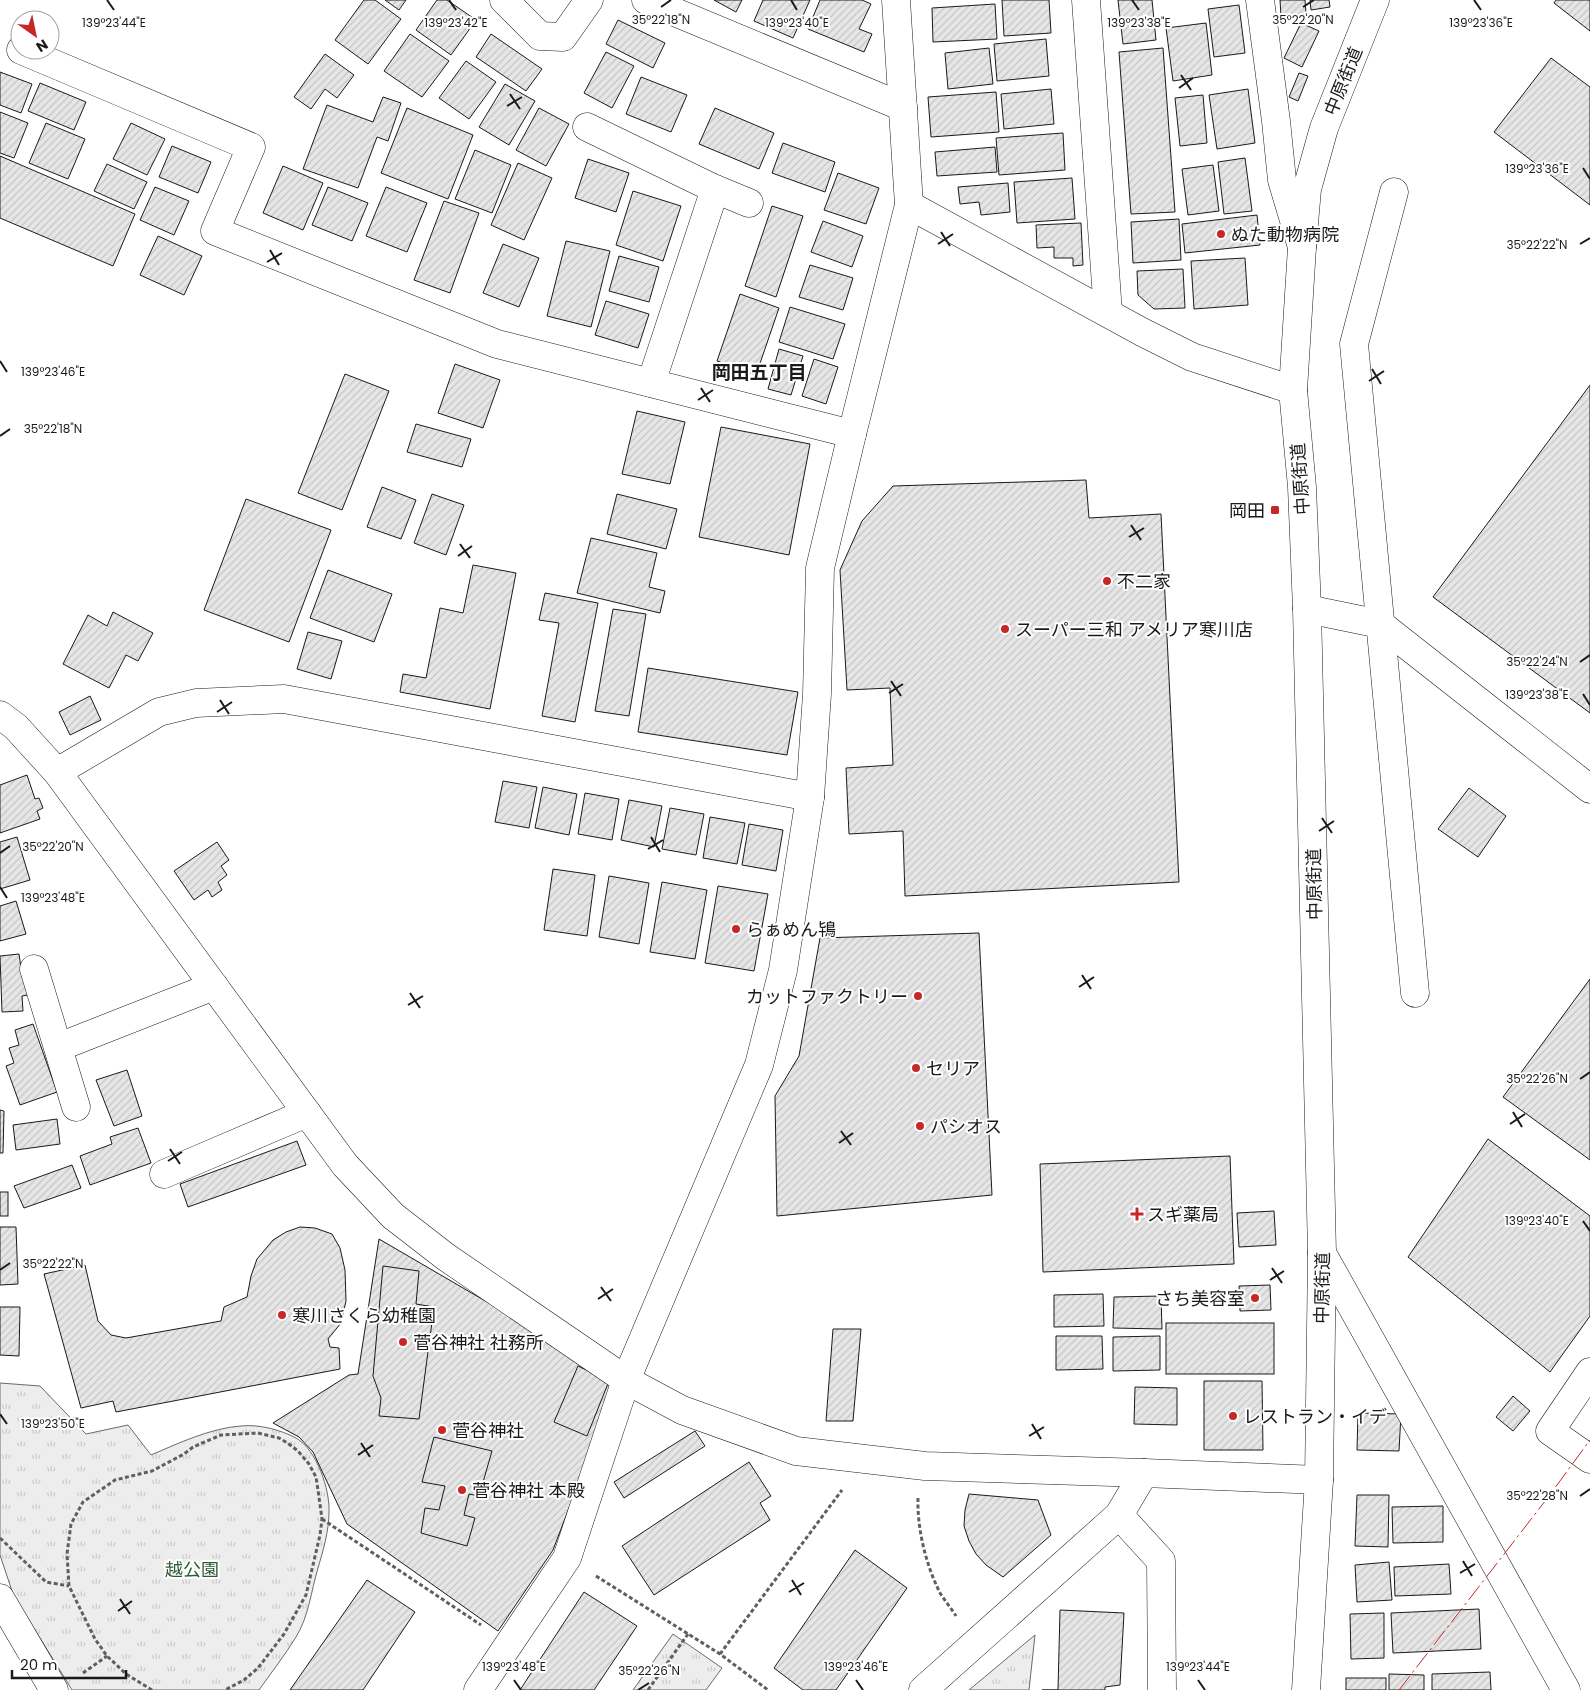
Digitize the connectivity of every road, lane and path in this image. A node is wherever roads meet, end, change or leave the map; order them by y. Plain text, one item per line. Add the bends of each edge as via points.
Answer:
1 (504, 0) edge
2 (589, 0) edge
3 (646, 0) edge
4 (896, 0) edge
5 (1086, 0) edge
6 (1260, 0) edge
7 (1375, 0) edge
8 (44, 60) edge
9 (903, 107) junction
10 (587, 127) dead end
11 (715, 189) junction
12 (1394, 192) dead end
13 (748, 203) dead end
14 (909, 205) junction
15 (1302, 247) junction
16 (1108, 314) junction
17 (651, 383) junction
18 (1293, 390) junction
19 (852, 434) junction
20 (1308, 609) junction
21 (1380, 624) junction
22 (0, 715) edge
23 (57, 772) junction
24 (1590, 789) edge
25 (810, 797) junction
26 (34, 969) dead end
27 (214, 986) junction
28 (1415, 993) dead end
29 (59, 1047) junction
30 (76, 1108) dead end
31 (306, 1113) junction
32 (164, 1174) dead end
33 (1322, 1253) junction
34 (1590, 1372) edge
35 (626, 1380) junction
36 (865, 1459) junction
37 (1590, 1459) edge
38 (925, 1466) junction
39 (1144, 1474) junction
40 (1319, 1480) junction
41 (1119, 1515) junction
42 (322, 1519) junction
43 (0, 1538) edge
44 (567, 1558) junction
45 (70, 1586) junction
46 (1, 1603) edge
47 (688, 1634) junction
48 (978, 1640) junction
49 (508, 1644) junction
50 (720, 1654) junction
51 (54, 1690) edge
52 (152, 1690) edge
53 (225, 1690) edge
54 (478, 1690) edge
55 (648, 1690) edge
56 (768, 1690) edge
57 (923, 1690) edge
58 (1162, 1690) edge
59 (1306, 1690) edge
60 (1566, 1690) edge

1 - 2 street via 540,36 563,37
3 - 9 street
4 - 9 street
5 - 16 street
6 - 15 street via 1282,180
7 - 15 street, 中原街道 via 1324,128 1308,188
8 - 17 street via 251,147 215,230 497,344
9 - 14 street
10 - 11 street
11 - 13 street
11 - 17 street
12 - 21 street via 1354,344
14 - 16 street
14 - 19 street
15 - 18 street, 中原街道
16 - 18 street via 1192,356
17 - 19 street
18 - 20 street, 中原街道
19 - 25 street via 820,568
20 - 21 street
20 - 33 street, 中原街道
21 - 24 street
21 - 28 street
22 - 23 street via 16,726
23 - 25 street via 159,712 196,704 284,699
23 - 27 street
25 - 35 street via 783,970 759,1065
26 - 29 street
27 - 29 street
27 - 31 street
29 - 30 street
31 - 32 street
31 - 35 street via 345,1165 393,1216 446,1257
33 - 40 street, 中原街道
33 - 60 street
34 - 37 street via 1550,1431
35 - 36 street via 682,1410 796,1451
35 - 44 street
36 - 38 street
36 - 50 path
38 - 39 street
38 - 48 path via 918,1491 918,1512 929,1565 941,1594
39 - 40 street
39 - 41 street
40 - 59 street, 中原街道
41 - 48 street
41 - 58 street via 1161,1561
42 - 45 path via 316,1477 298,1451 278,1438 258,1433 221,1436 193,1447 152,1471 115,1480 83,1502 71,1524 67,1554
42 - 49 path
42 - 53 path via 306,1595 284,1634 258,1668
43 - 45 path via 46,1582
44 - 47 path
44 - 49 street
45 - 52 path via 95,1639 107,1656 126,1674
46 - 51 street
47 - 50 path
47 - 55 path
48 - 57 street
49 - 54 street
50 - 56 path

